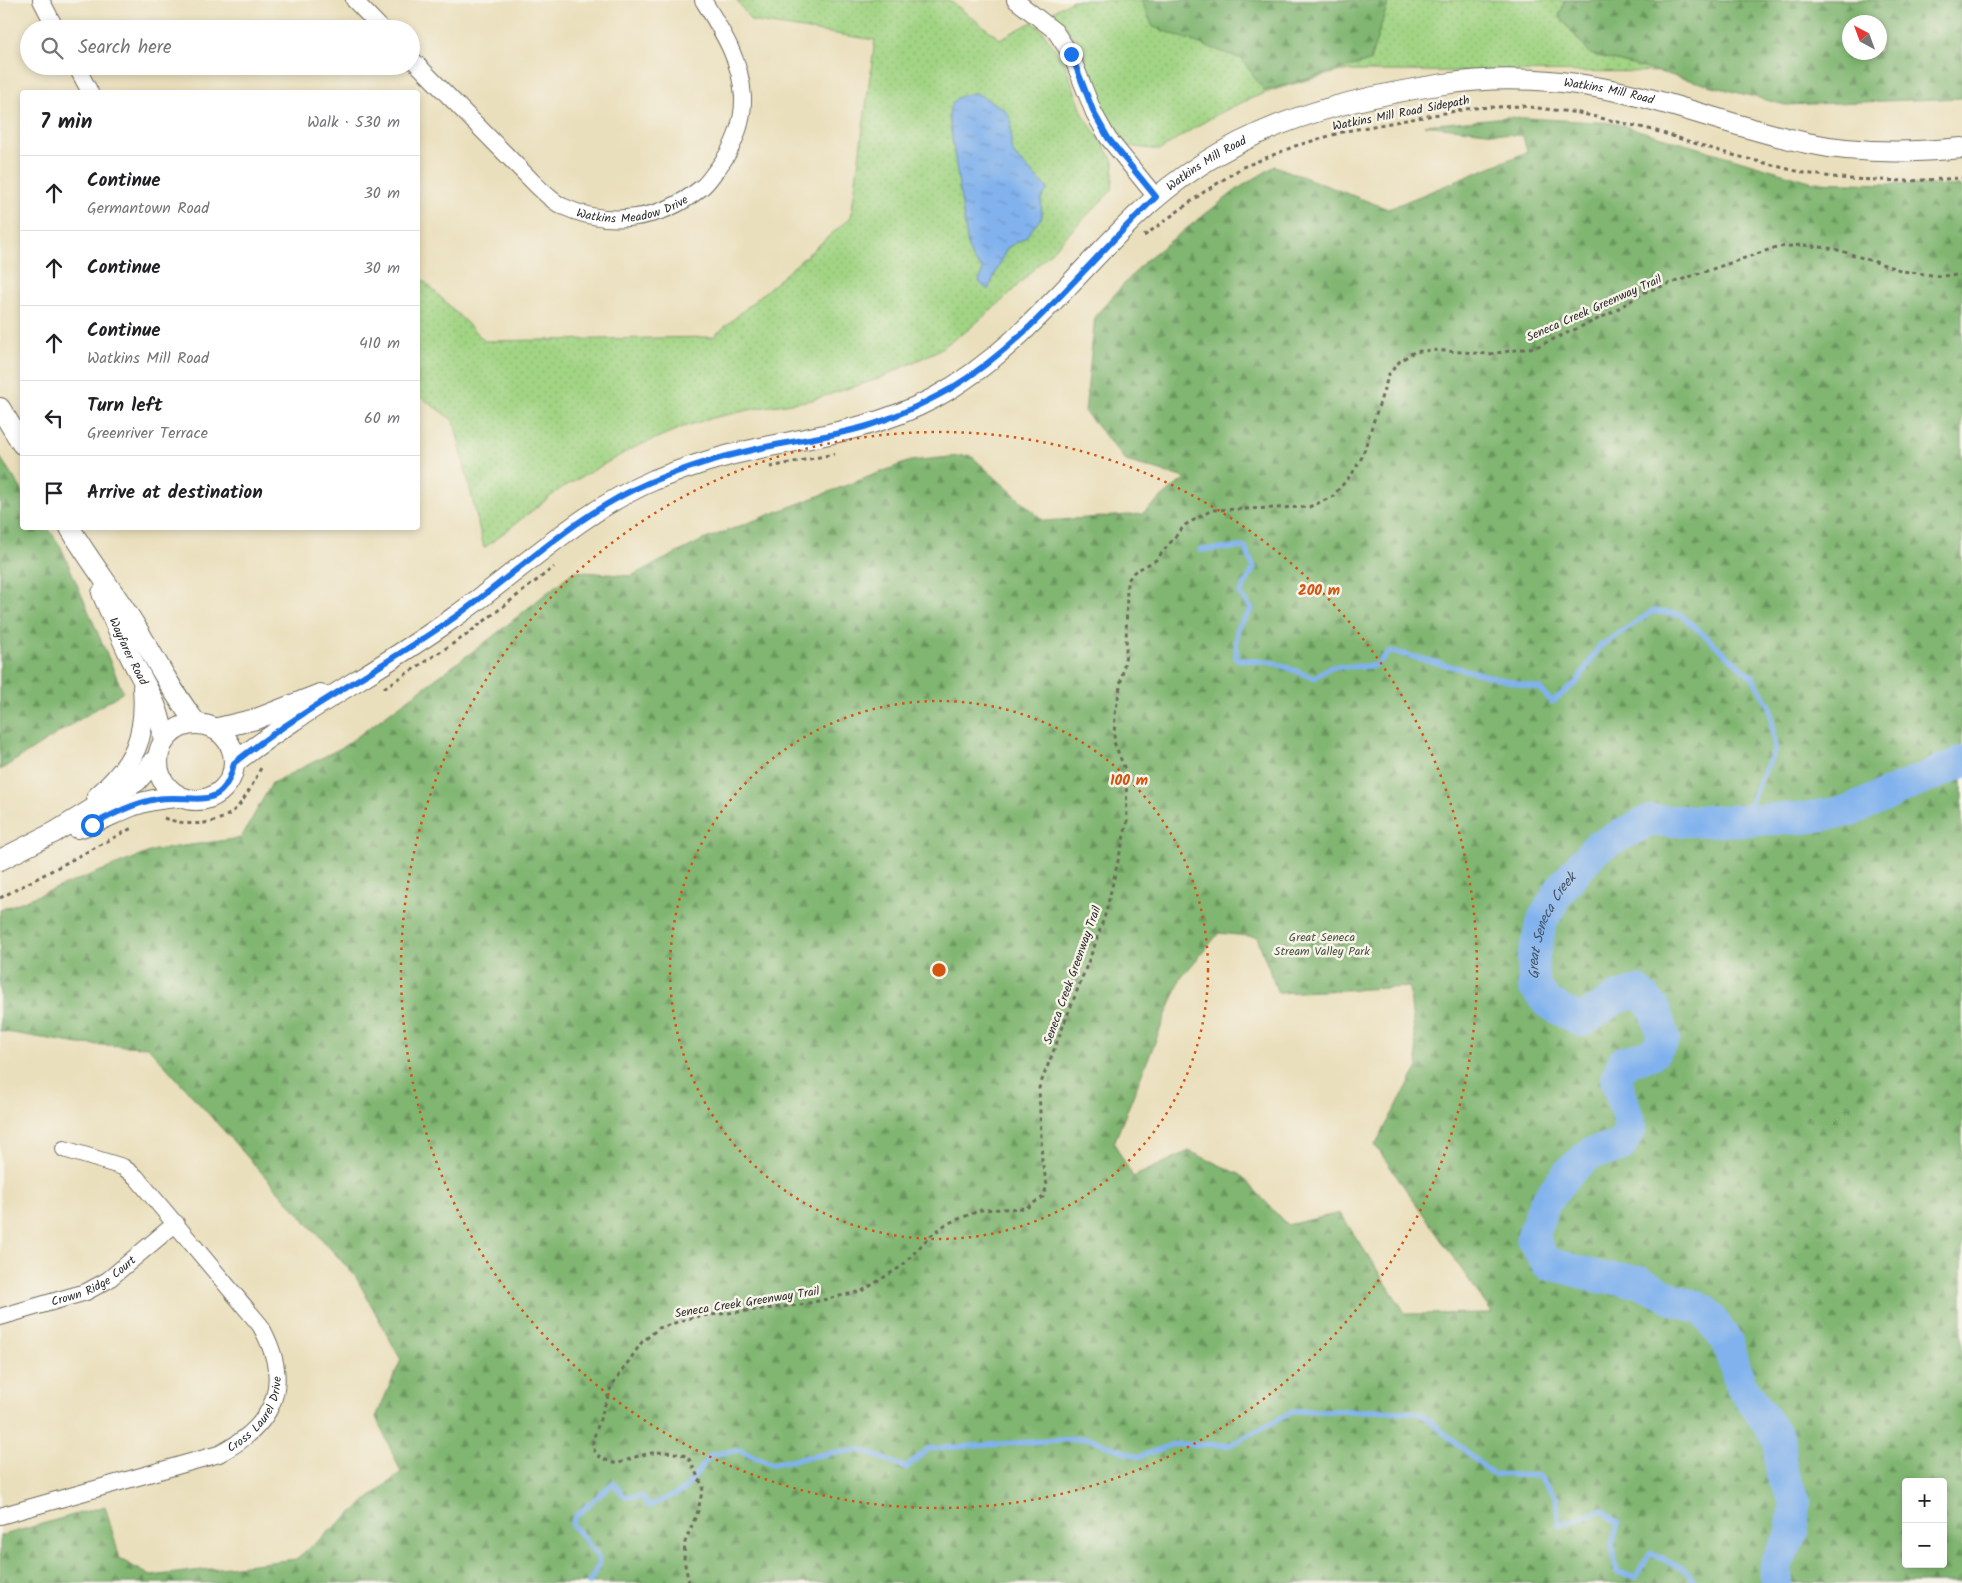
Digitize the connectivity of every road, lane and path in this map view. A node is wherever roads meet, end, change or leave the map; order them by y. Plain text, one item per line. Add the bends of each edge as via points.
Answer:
1 (41, 0) edge
2 (354, 0) edge
3 (703, 0) edge
4 (1015, 0) edge
5 (51, 20) edge
6 (373, 20) edge
7 (420, 67) edge
8 (81, 75) edge
9 (89, 90) edge
10 (1962, 148) edge
11 (1962, 178) edge
12 (1156, 197) junction
13 (1139, 240) dead end
14 (1962, 275) edge
15 (0, 408) edge
16 (20, 441) edge
17 (837, 454) dead end
18 (764, 468) dead end
19 (71, 530) edge
20 (89, 561) junction
21 (556, 565) dead end
22 (142, 680) junction
23 (350, 683) junction
24 (379, 691) dead end
25 (205, 726) junction
26 (161, 749) junction
27 (265, 761) dead end
28 (234, 763) junction
29 (178, 797) junction
30 (159, 818) dead end
31 (140, 824) dead end
32 (55, 832) junction
33 (0, 860) edge
34 (0, 898) edge
35 (64, 1148) dead end
36 (176, 1223) junction
37 (0, 1317) edge
38 (0, 1516) edge
39 (689, 1583) edge

1 - 5 street
2 - 6 street
3 - 7 street, Watkins Meadow Drive via 730,43 741,78 743,100 737,133 728,155 702,188 668,210 626,219 585,215 560,205 538,188
4 - 12 street via 1055,31 1071,54 1094,113 1108,138
8 - 9 street
10 - 12 street, Watkins Mill Road via 1889,153 1808,144 1634,95 1573,83 1493,79 1381,96 1294,118 1226,148 1190,170
11 - 13 path, Watkins Mill Road Sidepath via 1907,181 1848,179 1804,173 1653,130 1579,114 1522,106 1472,108 1346,131 1294,146 1243,167
12 - 23 street, Watkins Mill Road via 1012,342 953,387 898,415 864,427 723,456 647,483 598,510 456,616
14 - 39 path, Seneca Creek Greenway Trail via 1939,276 1903,271 1835,249 1804,245 1777,247 1645,292 1609,314 1536,347 1490,354 1414,352 1400,361 1390,374 1362,457 1332,497 1309,507 1212,510 1186,525 1156,560 1134,572 1127,582 1126,654 1115,714 1114,742 1126,772 1127,823 1106,912 1039,1088 1046,1193 1026,1208 981,1210 946,1224 902,1266 862,1291 800,1305 693,1317 659,1328 642,1342 612,1387 592,1450 598,1457 617,1464 646,1452 675,1452 688,1457 703,1487 698,1511 685,1542 684,1560
15 - 16 street
17 - 18 path
19 - 20 street, Wayfarer Road
20 - 22 street, Wayfarer Road
20 - 25 street, Wayfarer Road via 136,626 177,699
21 - 24 path via 465,636
22 - 26 street, Wayfarer Road via 154,697 162,718
22 - 32 street via 145,714 140,740 123,772
23 - 25 street, Watkins Mill Road via 256,719
23 - 28 street, Watkins Mill Road via 265,738
25 - 26 street via 184,726 173,732
25 - 28 street via 229,743
26 - 29 street via 161,779
26 - 32 street via 137,781
27 - 30 path via 238,806 227,815 194,825
28 - 29 street via 225,787 215,795 204,800
29 - 32 street via 132,806 92,825
31 - 34 path
32 - 33 street
35 - 36 street, Cross Laurel Drive via 123,1167 136,1177
36 - 37 street, Crown Ridge Court via 108,1280 86,1292
36 - 38 street, Cross Laurel Drive via 260,1325 271,1344 278,1379 276,1396 268,1412 239,1443 219,1454

